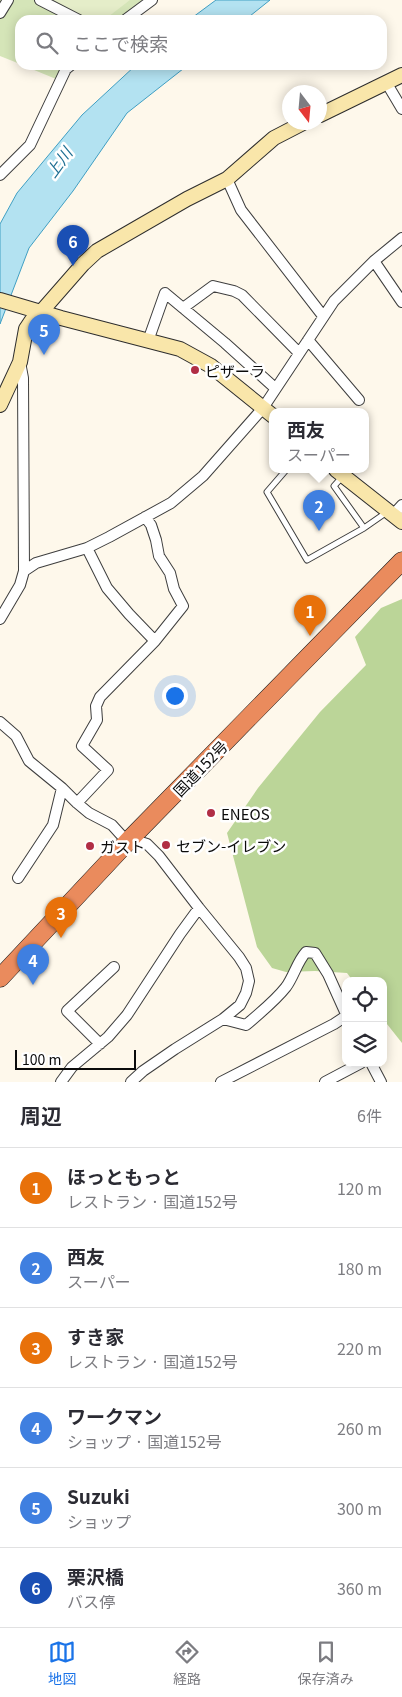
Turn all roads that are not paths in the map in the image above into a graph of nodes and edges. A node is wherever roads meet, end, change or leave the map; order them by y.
1 (8, 0) edge
2 (40, 0) edge
3 (152, 0) edge
4 (0, 13) edge
5 (69, 15) edge
6 (132, 15) edge
7 (66, 70) edge
8 (402, 75) edge
9 (386, 82) junction
10 (402, 109) edge
11 (327, 112) edge
12 (290, 130) edge
13 (0, 174) edge
14 (227, 179) junction
15 (402, 238) edge
16 (374, 261) junction
17 (0, 300) edge
18 (402, 302) edge
19 (183, 308) junction
20 (41, 312) junction
21 (323, 316) junction
22 (308, 340) junction
23 (148, 341) junction
24 (299, 353) junction
25 (20, 362) junction
26 (275, 388) junction
27 (359, 400) dead end
28 (0, 405) edge
29 (269, 408) edge
30 (268, 412) edge
31 (283, 473) edge
32 (340, 473) edge
33 (396, 514) edge
34 (145, 517) junction
35 (364, 528) junction
36 (87, 548) junction
37 (402, 561) edge
38 (24, 572) junction
39 (0, 619) edge
40 (156, 641) junction
41 (0, 722) edge
42 (62, 788) junction
43 (77, 803) junction
44 (131, 838) junction
45 (18, 878) dead end
46 (199, 908) junction
47 (114, 968) dead end
48 (0, 978) edge
49 (342, 1006) edge
50 (342, 1018) edge
51 (223, 1019) junction
52 (100, 1044) junction
53 (354, 1067) edge
54 (373, 1067) edge
55 (61, 1082) edge
56 (131, 1082) edge
57 (221, 1082) edge
58 (325, 1082) edge
59 (381, 1082) edge

1 - 4 street
2 - 5 street
3 - 6 street
7 - 13 street
8 - 9 main road
9 - 10 street
9 - 11 main road
12 - 14 main road
14 - 20 main road
14 - 21 street
15 - 16 street
16 - 18 street
16 - 21 street
17 - 20 main road
19 - 23 street
19 - 24 street
19 - 26 street
20 - 23 main road
20 - 25 main road
21 - 22 street
22 - 24 street
22 - 27 street
23 - 30 main road
24 - 26 street
25 - 28 main road
25 - 38 street
26 - 29 street
30 - 34 street
31 - 35 lane
32 - 33 main road
32 - 35 lane
33 - 35 lane
34 - 36 street
34 - 40 street
36 - 38 street
36 - 40 street
37 - 44 highway, 国道152号
38 - 39 street
40 - 43 street
41 - 42 street
42 - 43 street
42 - 45 street
43 - 44 street
44 - 46 street
44 - 48 highway, 国道152号
46 - 51 street
46 - 52 street
47 - 52 street
49 - 51 street
50 - 57 street
51 - 56 street
52 - 55 street
53 - 58 street
54 - 59 street

